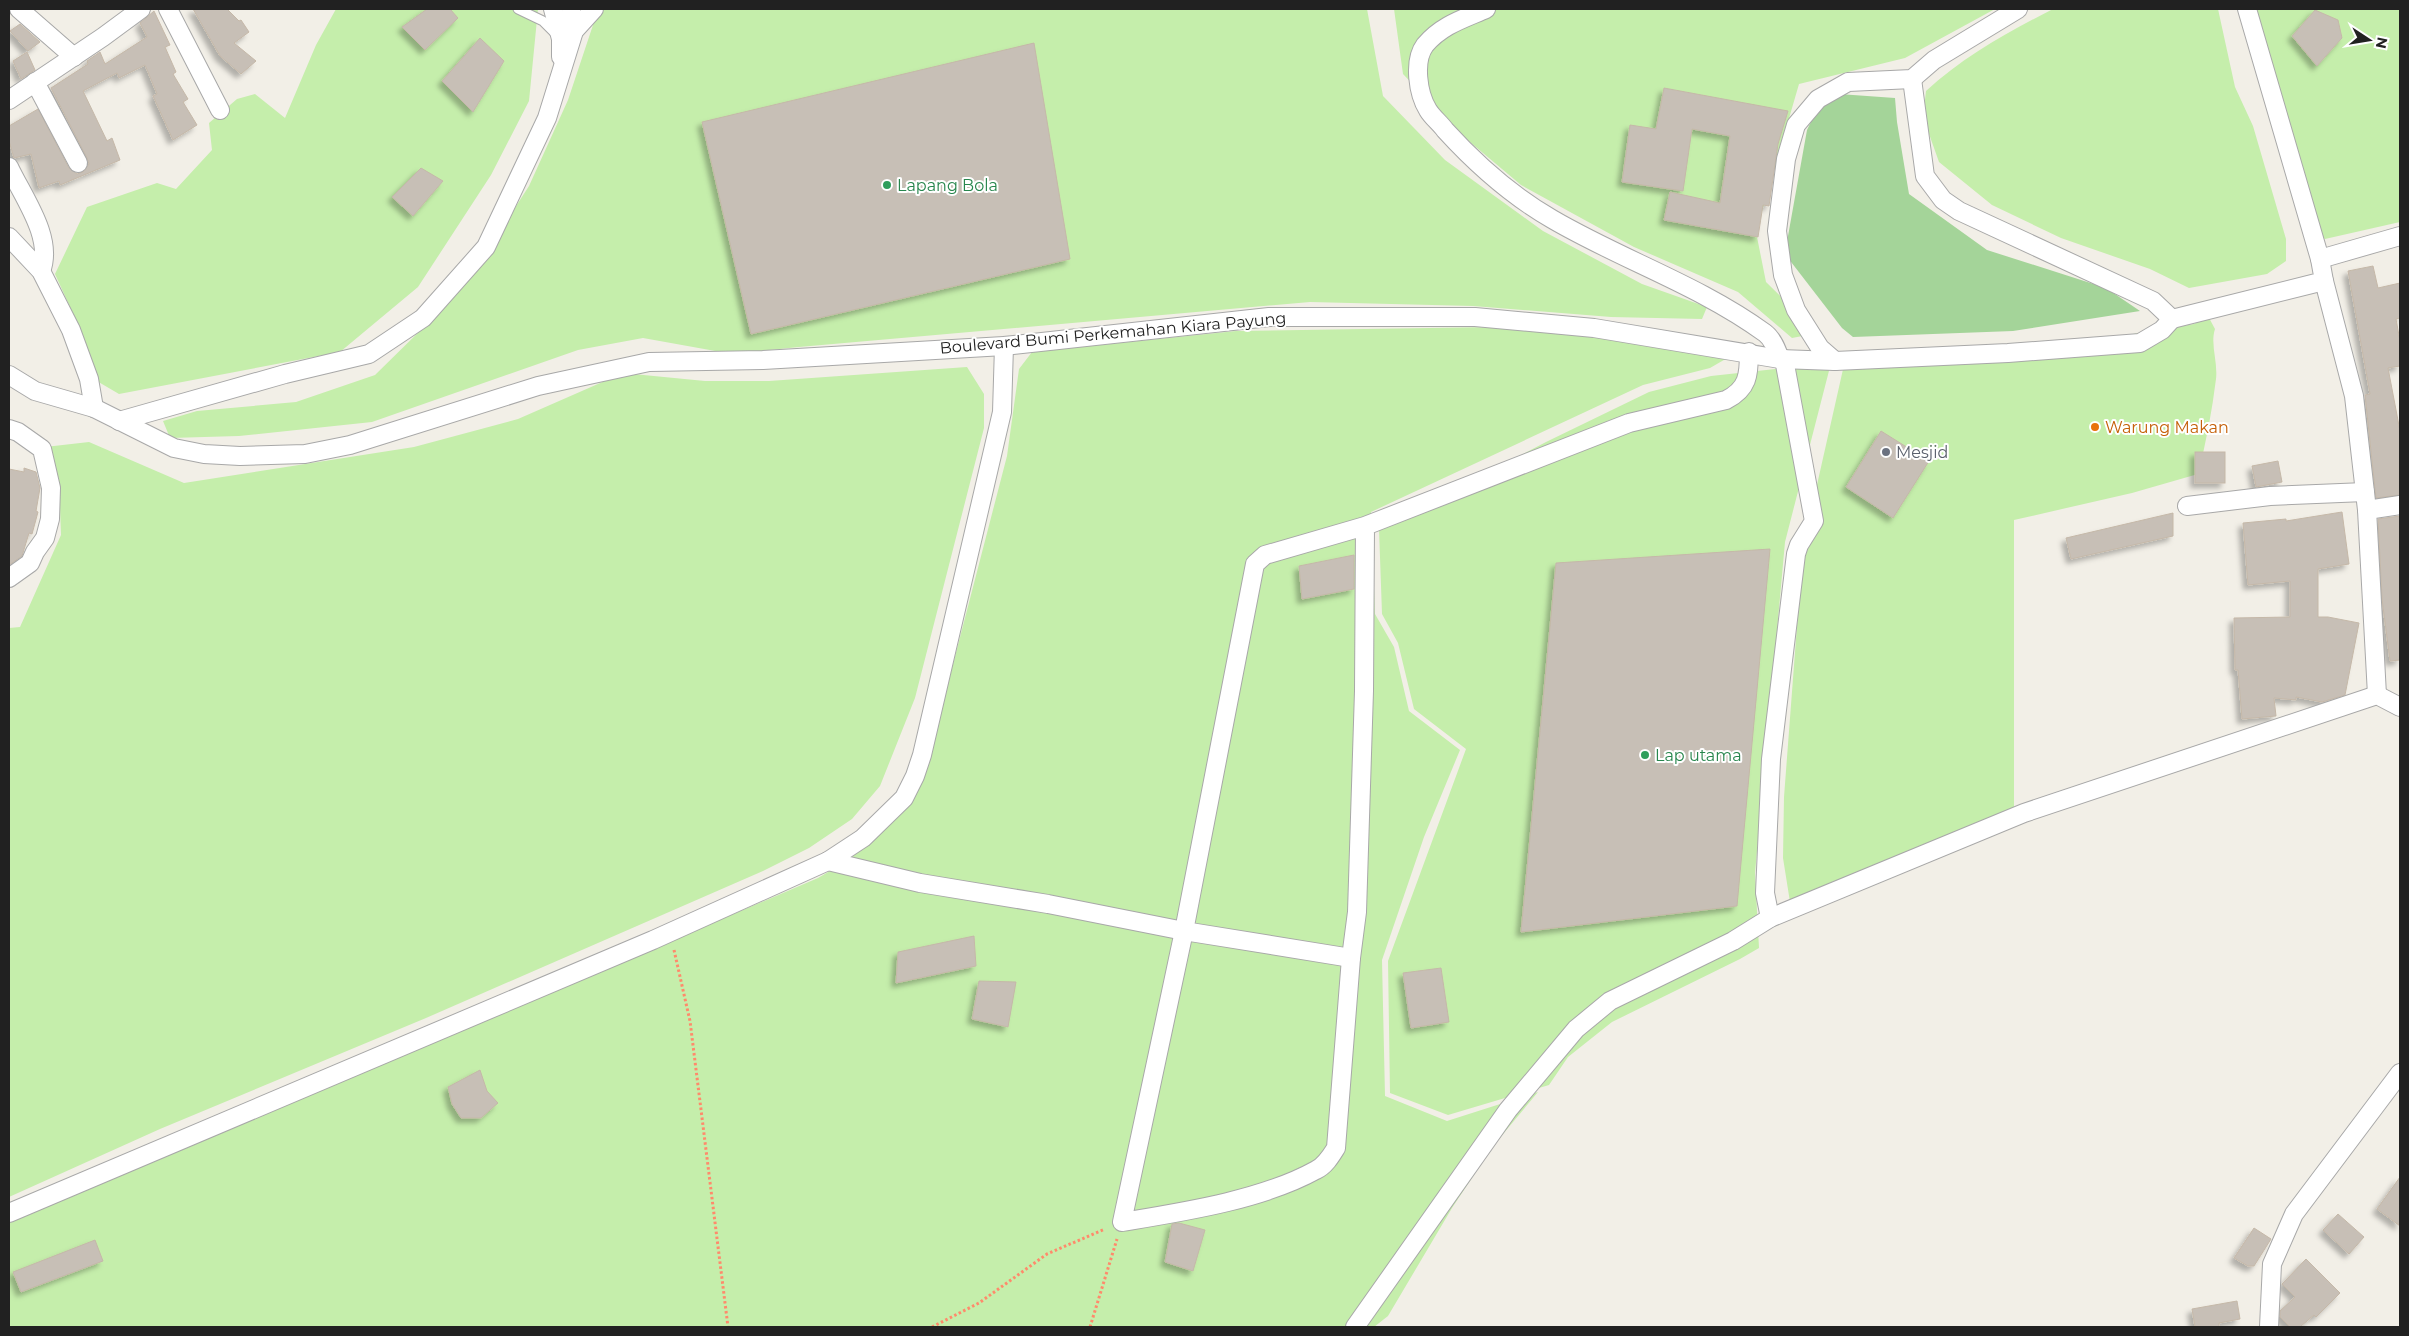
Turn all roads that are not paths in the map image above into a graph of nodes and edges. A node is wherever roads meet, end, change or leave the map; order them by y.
1 (19, 9) edge
2 (141, 9) edge
3 (168, 9) edge
4 (518, 9) edge
5 (553, 9) edge
6 (572, 9) edge
7 (594, 9) edge
8 (1486, 9) edge
9 (2018, 9) edge
10 (2247, 9) edge
11 (568, 35) junction
12 (74, 57) junction
13 (1912, 79) junction
14 (34, 82) junction
15 (9, 100) edge
16 (220, 110) dead end
17 (78, 163) dead end
18 (9, 166) edge
19 (2400, 236) edge
20 (9, 237) edge
21 (2320, 258) junction
22 (42, 271) junction
23 (2324, 281) junction
24 (2172, 318) junction
25 (1004, 346) junction
26 (1749, 352) junction
27 (1782, 359) junction
28 (1834, 361) junction
29 (9, 375) edge
30 (94, 408) junction
31 (118, 422) junction
32 (9, 429) edge
33 (2365, 492) junction
34 (2187, 506) dead end
35 (2400, 506) edge
36 (2367, 510) junction
37 (1365, 526) junction
38 (9, 578) edge
39 (2377, 694) junction
40 (2400, 707) edge
41 (828, 861) junction
42 (1770, 918) junction
43 (1184, 931) junction
44 (1351, 958) junction
45 (2400, 1073) edge
46 (9, 1213) edge
47 (1355, 1327) edge
48 (2270, 1327) edge

1 - 12 street
2 - 12 street
3 - 16 street
4 - 11 lane
5 - 11 street
6 - 11 street
7 - 11 street
8 - 27 street
9 - 13 street
10 - 21 street
11 - 31 street
12 - 14 street
13 - 24 street
13 - 28 street
14 - 15 street
14 - 17 street
18 - 22 street
19 - 21 street
20 - 22 street
21 - 23 street
22 - 30 street
23 - 24 street
23 - 33 street
24 - 28 street, Boulevard Bumi Perkemahan Kiara Payung
25 - 26 street, Boulevard Bumi Perkemahan Kiara Payung
25 - 31 street, Boulevard Bumi Perkemahan Kiara Payung
25 - 41 street
26 - 27 street, Boulevard Bumi Perkemahan Kiara Payung
26 - 37 street
27 - 28 street, Boulevard Bumi Perkemahan Kiara Payung
27 - 42 street
29 - 30 street, Boulevard Bumi Perkemahan Kiara Payung
30 - 31 street, Boulevard Bumi Perkemahan Kiara Payung
32 - 38 street
33 - 34 street
33 - 36 street
35 - 36 street
36 - 39 street
37 - 43 street
37 - 44 street
39 - 40 street
39 - 42 street
41 - 43 street
41 - 46 street
42 - 47 street
43 - 44 street
43 - 44 street
45 - 48 street

